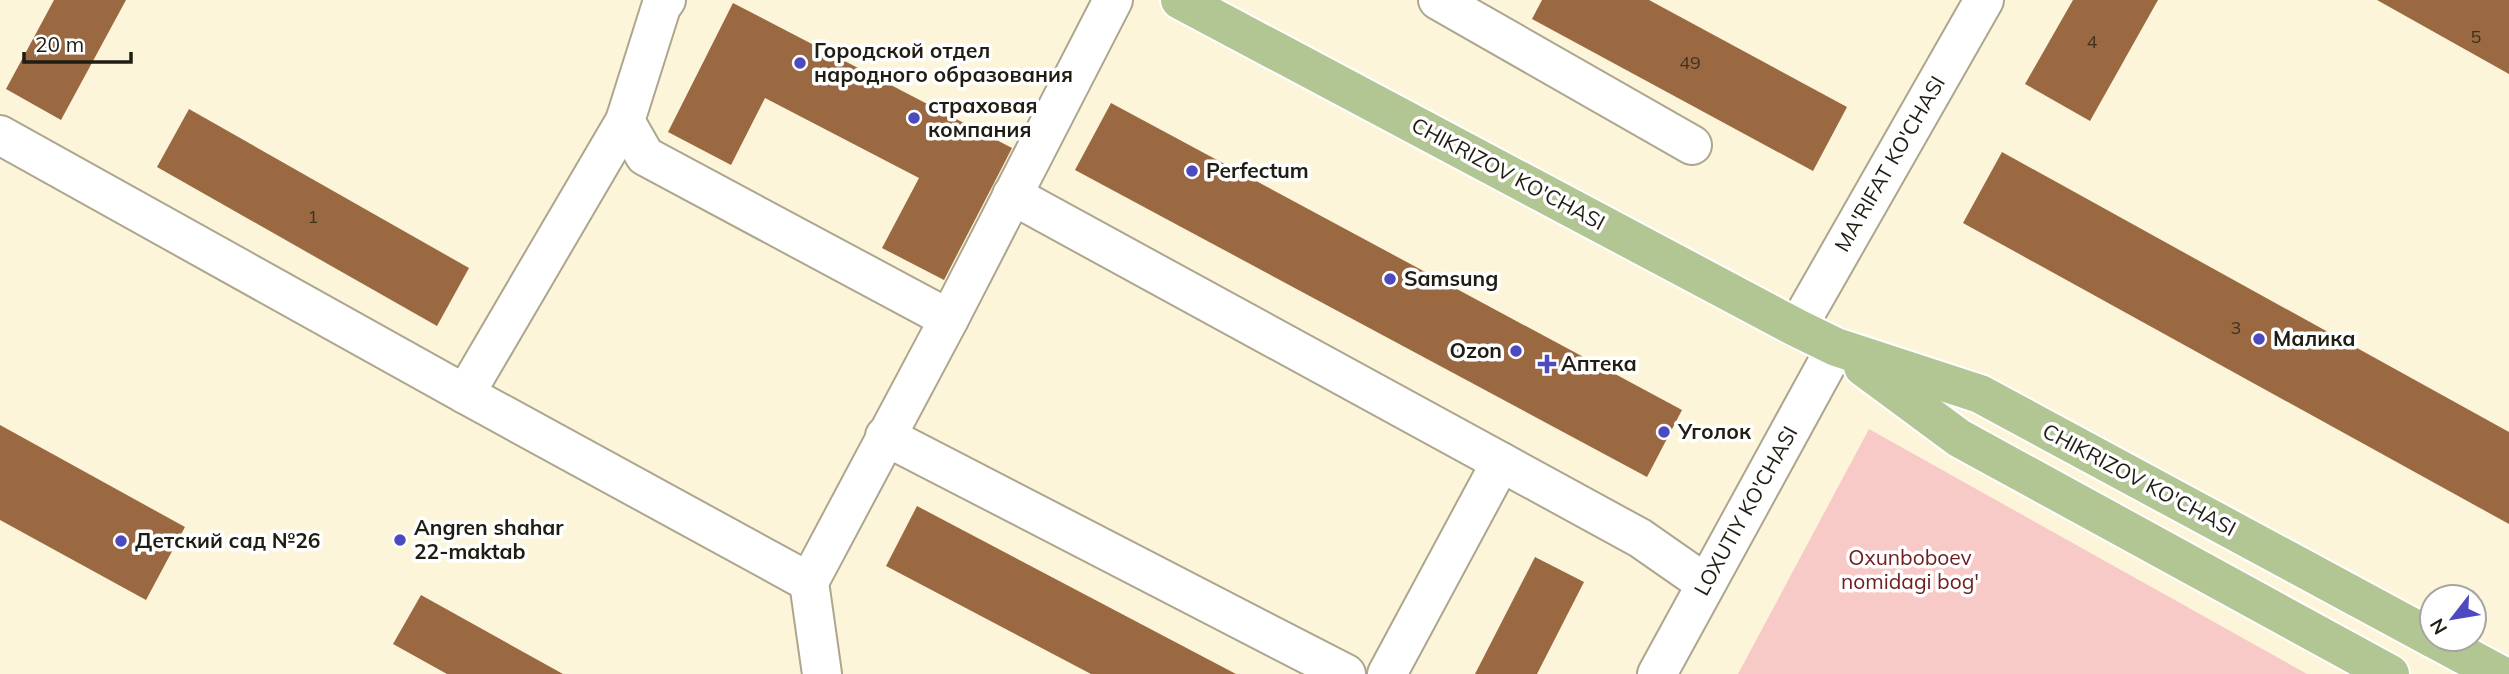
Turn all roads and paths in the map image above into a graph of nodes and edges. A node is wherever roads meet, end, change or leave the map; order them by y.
1 (1113, 0) edge
2 (1180, 0) edge
3 (1438, 0) edge
4 (1983, 0) edge
5 (658, 2) edge
6 (625, 121) junction
7 (0, 135) edge
8 (1692, 145) dead end
9 (1012, 195) junction
10 (949, 319) junction
11 (1797, 328) junction
12 (1836, 347) junction
13 (465, 394) junction
14 (885, 436) junction
15 (1501, 462) junction
16 (808, 582) junction
17 (1706, 584) junction
18 (2418, 630) edge
19 (2460, 653) edge
20 (822, 674) edge
21 (1346, 674) edge
22 (1387, 674) edge
23 (1657, 674) edge
24 (2390, 674) edge
25 (2499, 674) edge

1 - 9 street
2 - 11 main road, CHIKRIZOV KO'CHASI
3 - 8 street
4 - 11 street, MA'RIFAT KO'CHASI
5 - 6 street
6 - 10 street
6 - 13 street
7 - 13 street
9 - 10 street
9 - 15 street
10 - 14 street
11 - 12 main road, CHIKRIZOV KO'CHASI
12 - 17 street, LOXUTIY KO'CHASI
12 - 18 main road, CHIKRIZOV KO'CHASI
12 - 24 main road, CHIKRIZOV KO'CHASI
13 - 16 street
14 - 16 street
14 - 21 street
15 - 17 street
15 - 22 street
16 - 20 street
17 - 23 street, LOXUTIY KO'CHASI
19 - 25 main road, CHIKRIZOV KO'CHASI

